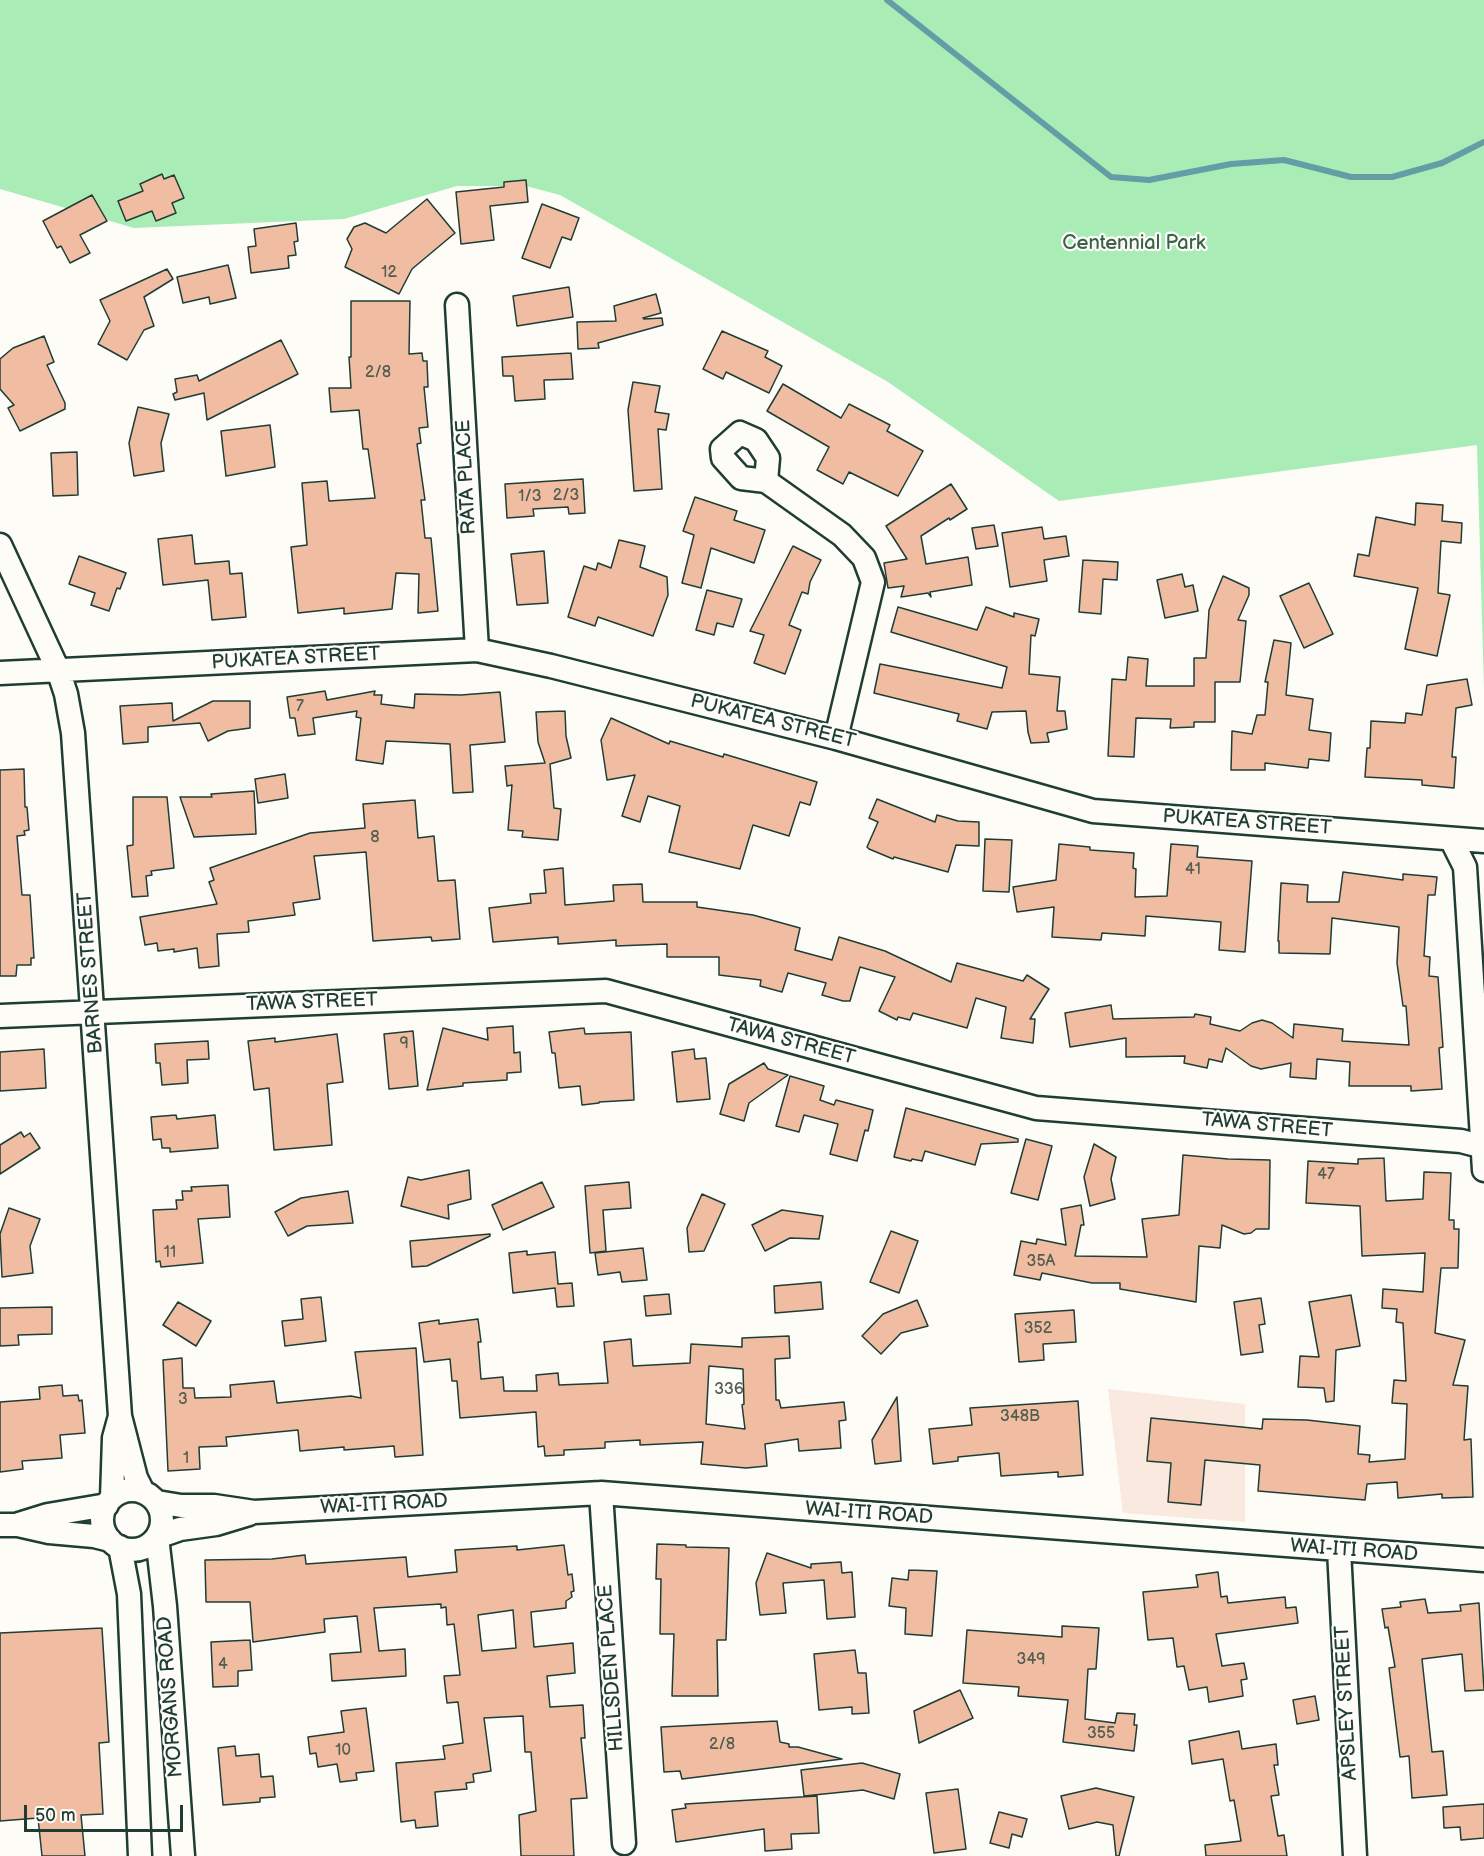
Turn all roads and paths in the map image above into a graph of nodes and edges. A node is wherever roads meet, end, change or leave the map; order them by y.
1 (457, 305) dead end
2 (766, 481) dead end
3 (0, 545) edge
4 (477, 650) junction
5 (58, 670) junction
6 (0, 673) edge
7 (836, 738) junction
8 (1451, 838) junction
9 (1484, 841) edge
10 (94, 1012) junction
11 (0, 1016) edge
12 (1484, 1147) edge
13 (1484, 1170) edge
14 (120, 1416) junction
15 (601, 1493) junction
16 (150, 1497) junction
17 (109, 1501) junction
18 (254, 1512) junction
19 (9, 1525) edge
20 (157, 1537) junction
21 (115, 1544) junction
22 (1339, 1550) junction
23 (1484, 1560) edge
24 (624, 1843) dead end
25 (140, 1856) edge
26 (183, 1856) edge
27 (1355, 1856) edge

1 - 4 street, RATA PLACE
2 - 7 street
3 - 5 street, BARNES STREET
4 - 5 street, PUKATEA STREET
4 - 7 street, PUKATEA STREET
5 - 6 street, PUKATEA STREET
5 - 10 street, BARNES STREET
7 - 8 street, PUKATEA STREET
8 - 9 street, PUKATEA STREET
8 - 12 street
10 - 11 street, TAWA STREET
10 - 12 street, TAWA STREET
10 - 14 street, BARNES STREET
12 - 13 street
14 - 16 street, BARNES STREET
14 - 17 street, BARNES STREET
15 - 18 street, WAI-ITI ROAD
15 - 22 street, WAI-ITI ROAD
15 - 24 street, HILLSDEN PLACE
16 - 17 street
16 - 18 street, WAI-ITI ROAD
16 - 20 street
17 - 19 street
17 - 21 street
18 - 20 street, WAI-ITI ROAD
19 - 21 street
20 - 21 street
20 - 26 street, MORGANS ROAD
21 - 25 street, MORGANS ROAD
22 - 23 street, WAI-ITI ROAD
22 - 27 street, APSLEY STREET

